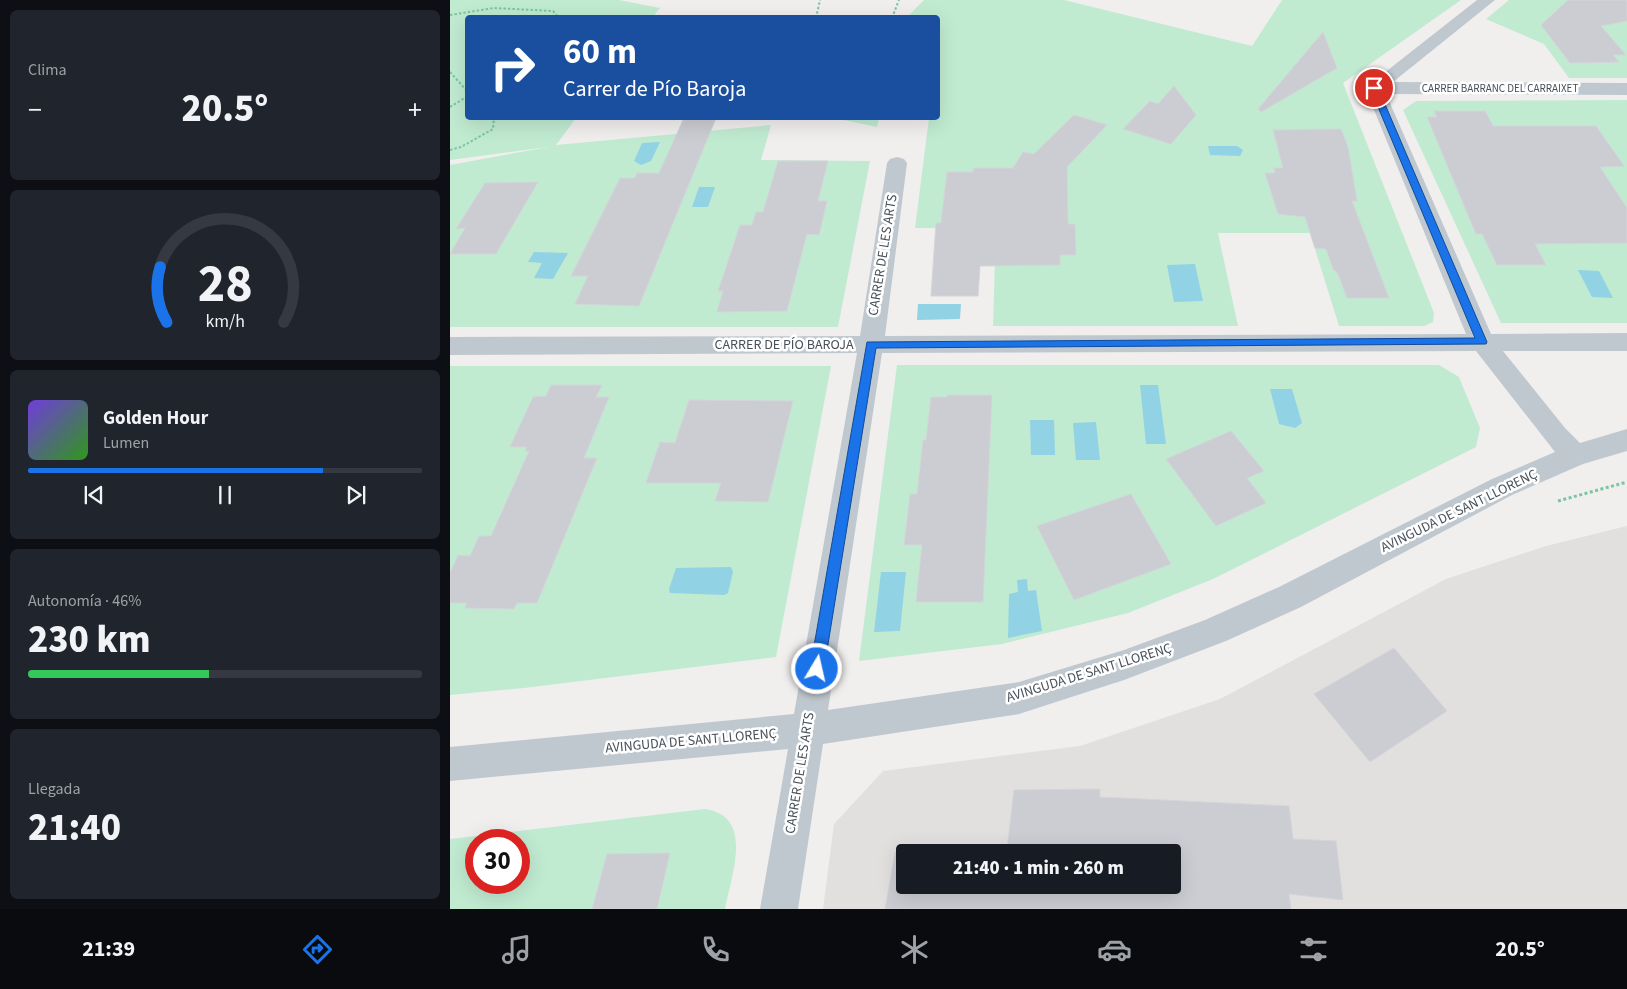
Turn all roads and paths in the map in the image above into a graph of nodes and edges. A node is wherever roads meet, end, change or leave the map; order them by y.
1 (820, 0) edge
2 (899, 0) edge
3 (1488, 0) edge
4 (450, 15) edge
5 (556, 15) edge
6 (818, 15) edge
7 (893, 15) edge
8 (450, 72) edge
9 (1374, 88) junction
10 (465, 89) edge
11 (1627, 89) edge
12 (465, 98) edge
13 (450, 107) edge
14 (494, 120) edge
15 (450, 150) edge
16 (897, 163) dead end
17 (1482, 342) junction
18 (1627, 342) edge
19 (871, 345) junction
20 (450, 346) edge
21 (1627, 440) edge
22 (1575, 455) junction
23 (807, 730) junction
24 (450, 764) edge
25 (779, 909) edge

1 - 6 path
2 - 7 path
3 - 9 street
4 - 5 path
8 - 10 path
9 - 11 street, CARRER BARRANC DEL CARRAIXET
9 - 17 street
12 - 13 path
14 - 15 path
16 - 19 street, CARRER DE LES ARTS
17 - 18 street, CARRER DE PÍO BAROJA
17 - 19 street, CARRER DE PÍO BAROJA
17 - 22 street
19 - 20 street, CARRER DE PÍO BAROJA
19 - 23 street, CARRER DE LES ARTS
21 - 22 street, AVINGUDA DE SANT LLORENÇ
22 - 23 street, AVINGUDA DE SANT LLORENÇ
23 - 24 street, AVINGUDA DE SANT LLORENÇ
23 - 25 street, CARRER DE LES ARTS

